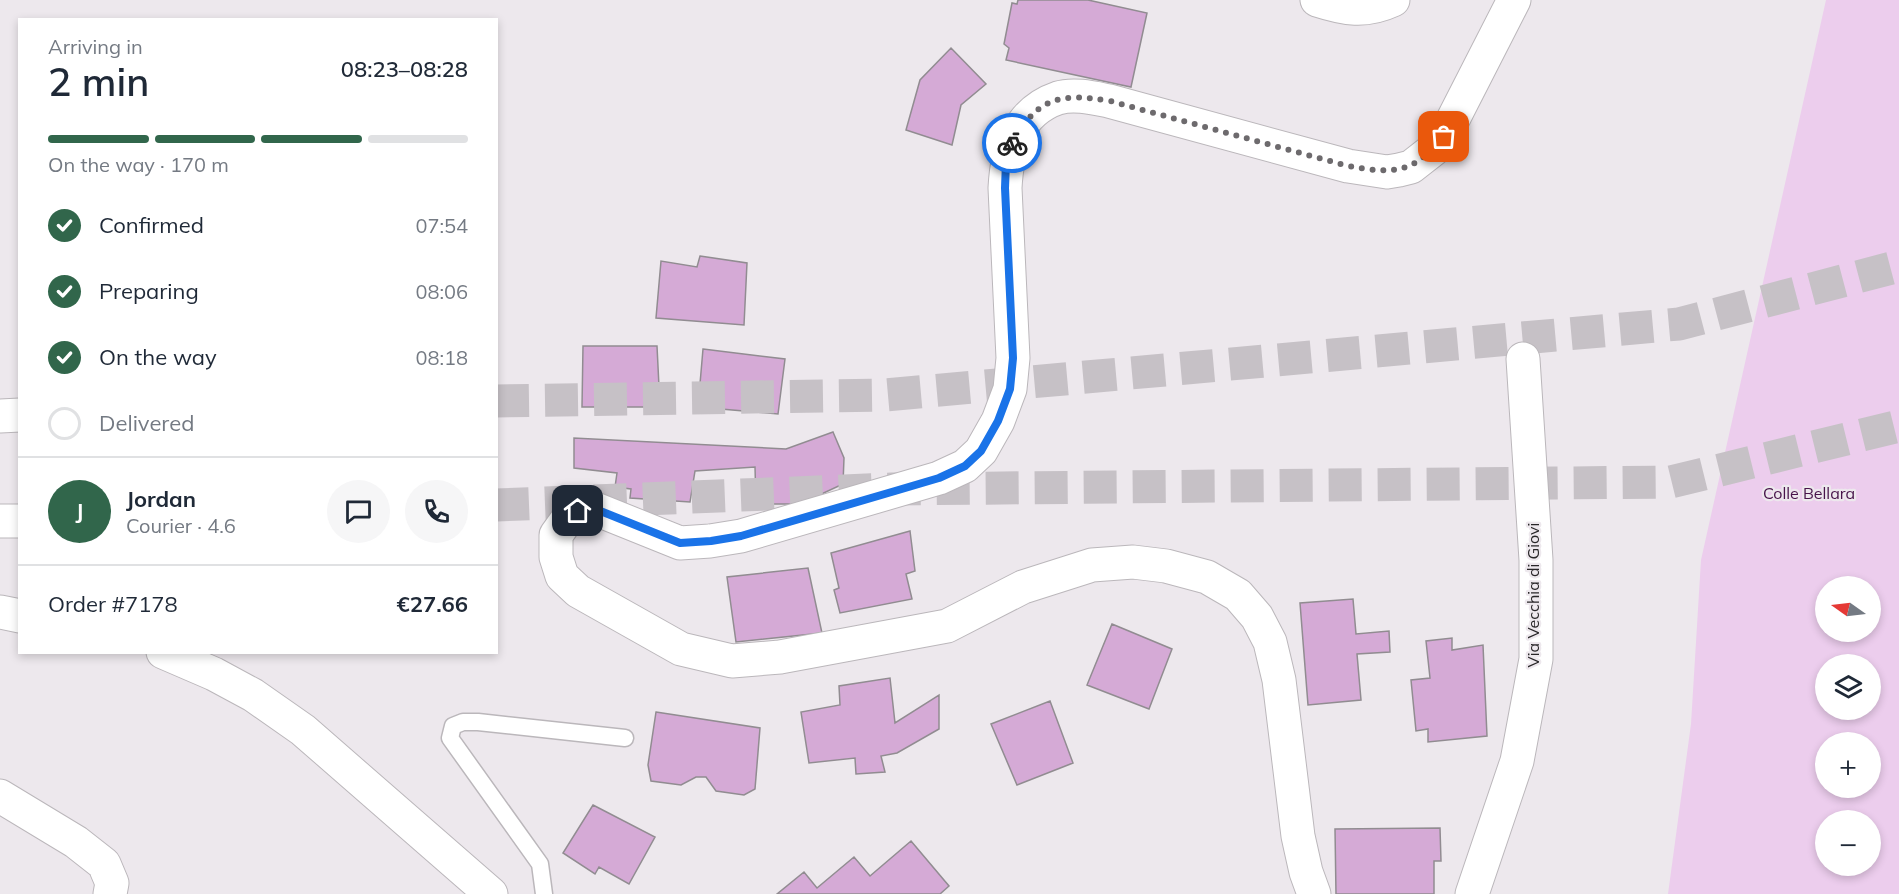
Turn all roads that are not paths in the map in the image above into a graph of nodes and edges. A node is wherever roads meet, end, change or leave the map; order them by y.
1 (1317, 0) edge
2 (1393, 0) edge
3 (1514, 0) edge
4 (1523, 359) dead end
5 (18, 415) edge
6 (0, 416) edge
7 (0, 521) edge
8 (18, 521) edge
9 (0, 612) edge
10 (18, 616) edge
11 (169, 654) edge
12 (625, 738) dead end
13 (0, 796) edge
14 (110, 894) edge
15 (491, 894) edge
16 (544, 894) edge
17 (1314, 894) edge
18 (1472, 894) edge

1 - 2 main road
3 - 17 main road
4 - 18 main road, Via Vecchia di Giovi
5 - 6 main road
7 - 8 main road
9 - 10 main road
11 - 15 main road
12 - 16 lane
13 - 14 main road

